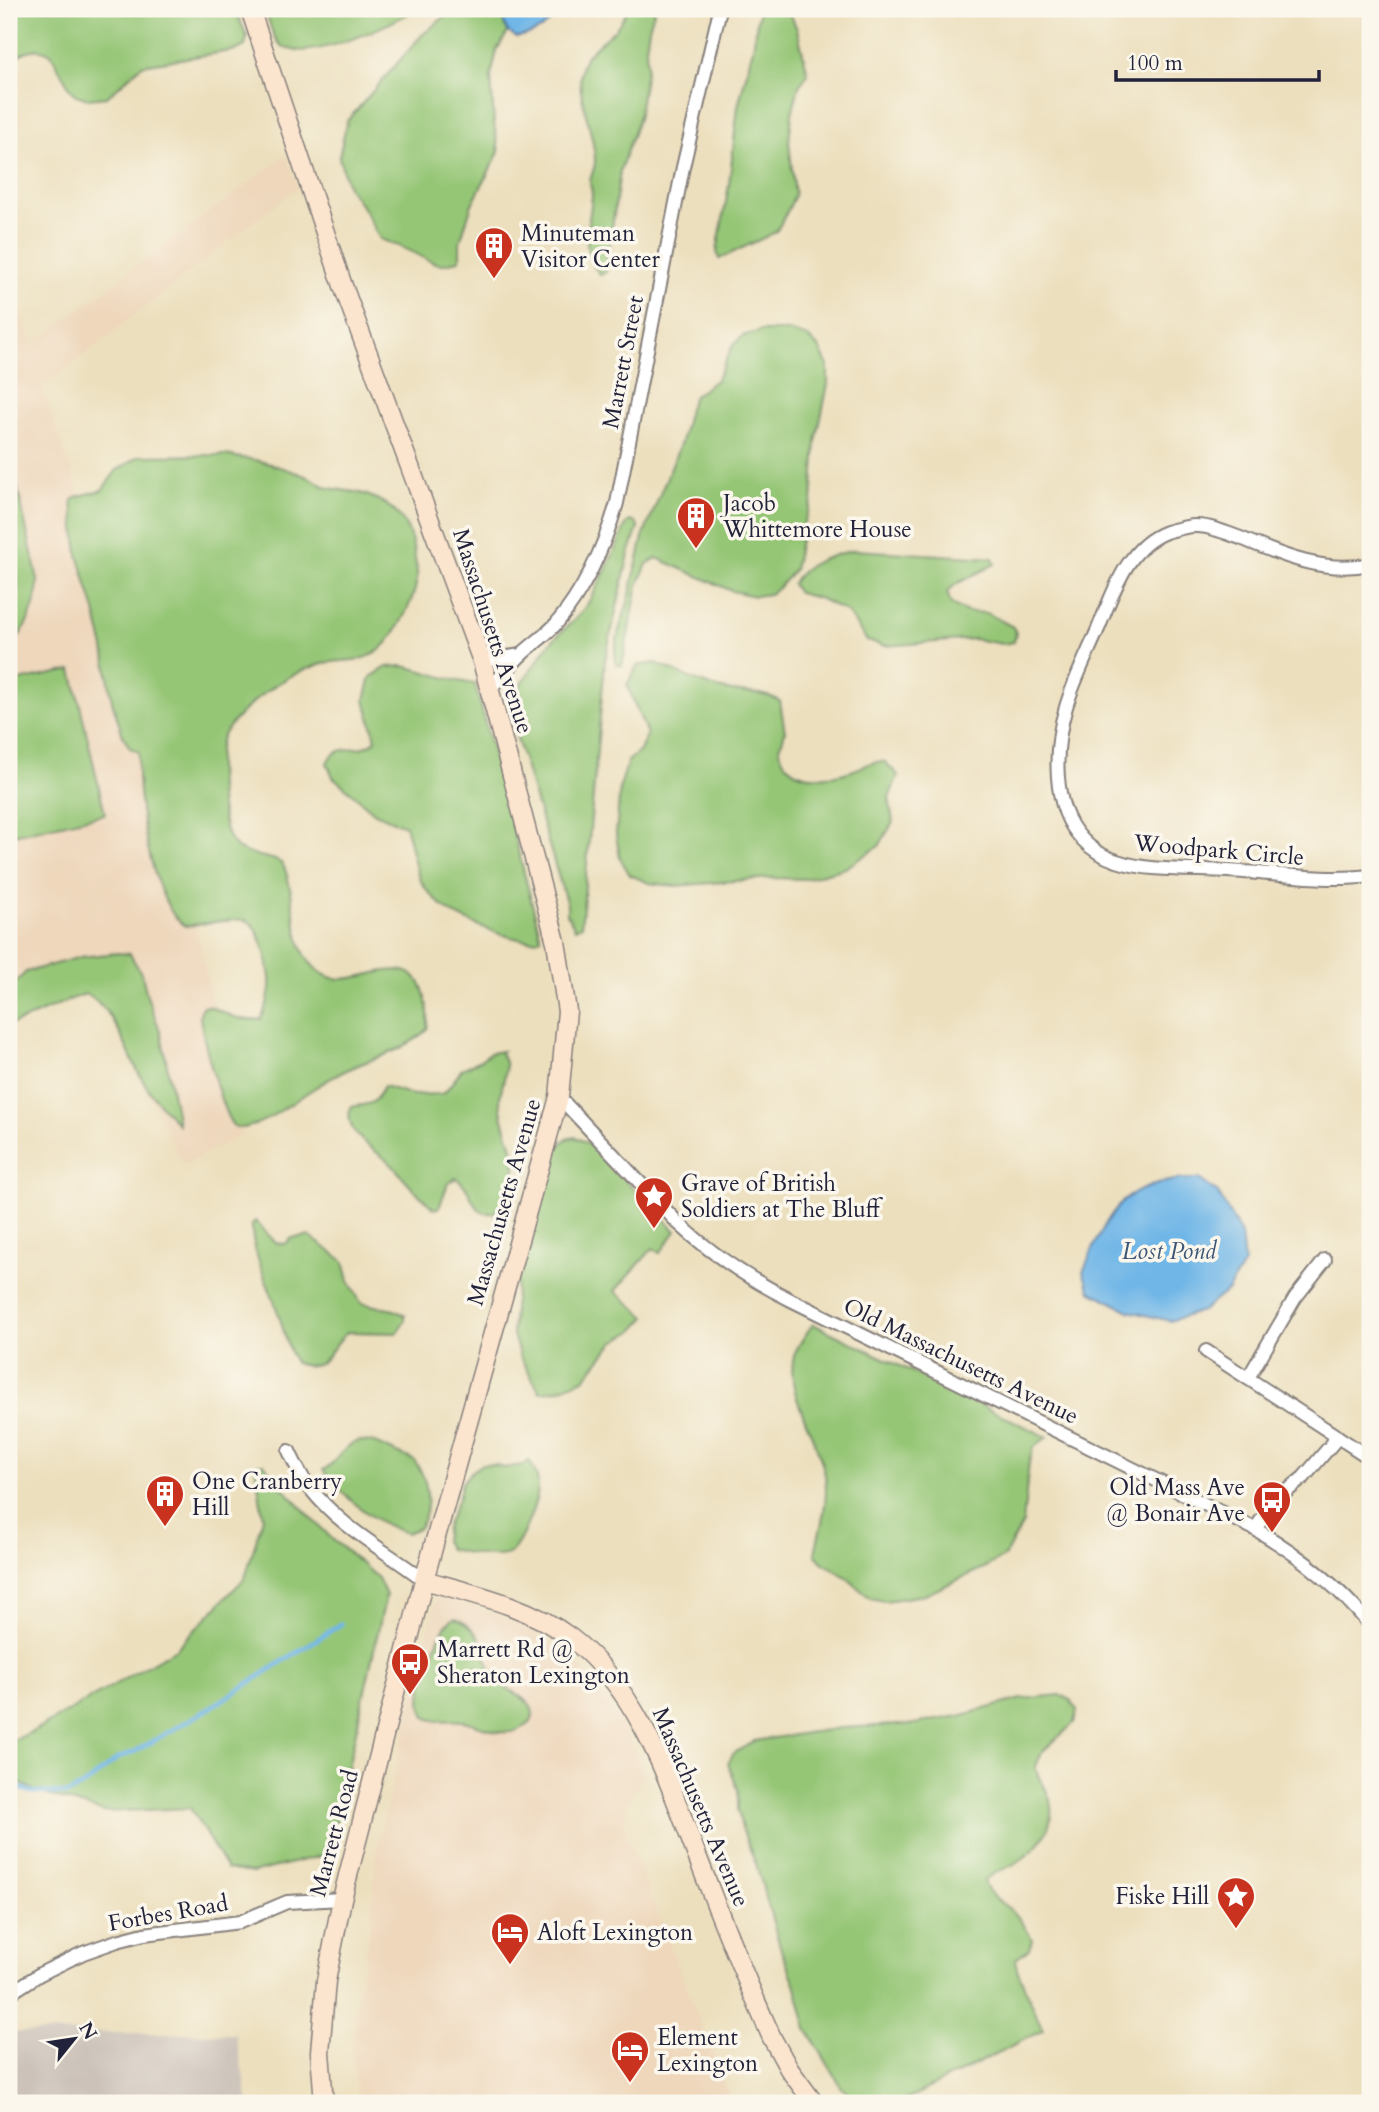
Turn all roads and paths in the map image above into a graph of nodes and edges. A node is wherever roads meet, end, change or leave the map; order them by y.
1 (250, 9) edge
2 (720, 9) edge
3 (1370, 564) edge
4 (521, 655) junction
5 (482, 661) junction
6 (490, 689) junction
7 (1370, 876) edge
8 (559, 1097) junction
9 (1325, 1260) dead end
10 (1206, 1351) dead end
11 (1248, 1378) junction
12 (1338, 1437) junction
13 (289, 1451) dead end
14 (1370, 1458) edge
15 (1255, 1529) junction
16 (424, 1580) junction
17 (1370, 1625) edge
18 (342, 1899) junction
19 (9, 1994) edge
20 (324, 2103) edge
21 (814, 2103) edge

1 - 5 main road, Massachusetts Avenue
2 - 4 street, Marrett Street
3 - 7 street, Woodpark Circle
4 - 5 street
4 - 6 street, Marrett Street
5 - 6 main road, Massachusetts Avenue
6 - 8 main road, Massachusetts Avenue
8 - 15 street, Old Massachusetts Avenue
8 - 16 main road, Massachusetts Avenue
9 - 11 street
10 - 11 street
11 - 12 street
12 - 14 street
12 - 15 street
13 - 16 street
15 - 17 street, Old Massachusetts Avenue
16 - 18 main road, Marrett Road
16 - 21 main road, Massachusetts Avenue
18 - 19 street, Forbes Road
18 - 20 main road, Marrett Road

